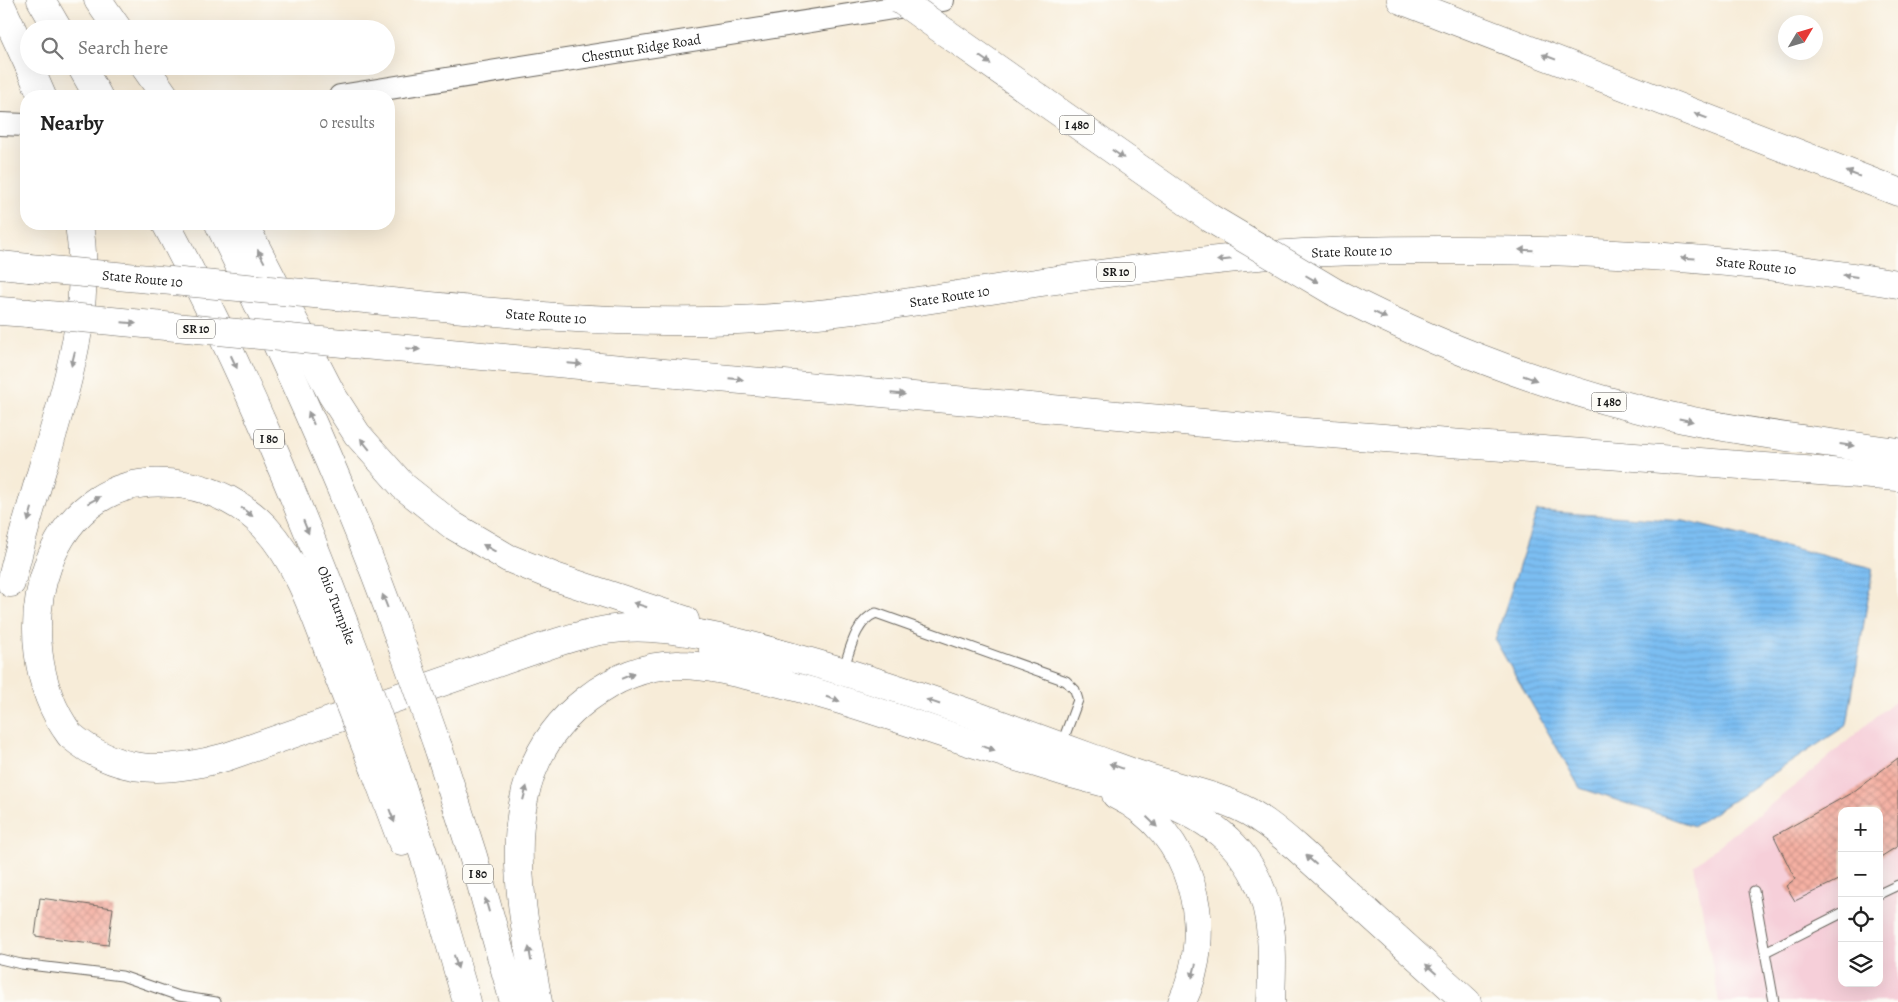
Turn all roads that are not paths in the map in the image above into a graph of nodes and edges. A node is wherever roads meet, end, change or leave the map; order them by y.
1 (41, 0) edge
2 (97, 0) edge
3 (900, 0) edge
4 (943, 0) edge
5 (1401, 0) edge
6 (0, 3) edge
7 (53, 20) edge
8 (108, 20) edge
9 (111, 20) edge
10 (20, 47) edge
11 (143, 75) edge
12 (159, 90) edge
13 (378, 90) edge
14 (0, 124) edge
15 (20, 125) edge
16 (1898, 192) edge
17 (79, 230) edge
18 (169, 230) edge
19 (222, 230) edge
20 (247, 230) edge
21 (0, 265) edge
22 (1898, 284) edge
23 (0, 311) edge
24 (1898, 452) edge
25 (1898, 477) edge
26 (7, 605) dead end
27 (769, 651) junction
28 (347, 664) junction
29 (843, 672) junction
30 (787, 684) junction
31 (23, 695) dead end
32 (1063, 759) junction
33 (1154, 780) junction
34 (1898, 885) edge
35 (1754, 891) dead end
36 (1883, 892) edge
37 (1838, 915) edge
38 (1765, 952) junction
39 (0, 959) edge
40 (216, 1002) edge
41 (467, 1002) edge
42 (514, 1002) edge
43 (538, 1002) edge
44 (1182, 1002) edge
45 (1271, 1002) edge
46 (1283, 1002) edge
47 (1467, 1002) edge
48 (1774, 1002) edge

1 - 7 highway
2 - 8 highway
2 - 9 highway
3 -> 24 highway, I 480, bridge
4 - 13 street, Chestnut Ridge Road
16 -> 5 highway
6 - 10 highway
11 - 12 highway
14 - 15 street
17 -> 26 highway
18 -> 28 highway, Ohio Turnpike / I 80
42 -> 19 highway, I 80, bridge
27 -> 20 highway
22 -> 21 highway, State Route 10 / SR 10, bridge
23 -> 25 highway, SR 10, bridge
27 -> 28 highway
27 - 29 highway
28 -> 41 highway, bridge
32 -> 29 highway
29 - 32 lane
30 - 31 highway
30 -> 32 highway
43 -> 30 highway
33 -> 32 highway
32 -> 44 highway
32 - 45 highway
33 - 46 highway
47 -> 33 highway
34 - 36 lane
35 - 38 lane
37 - 38 lane
38 - 48 lane
39 - 40 lane

